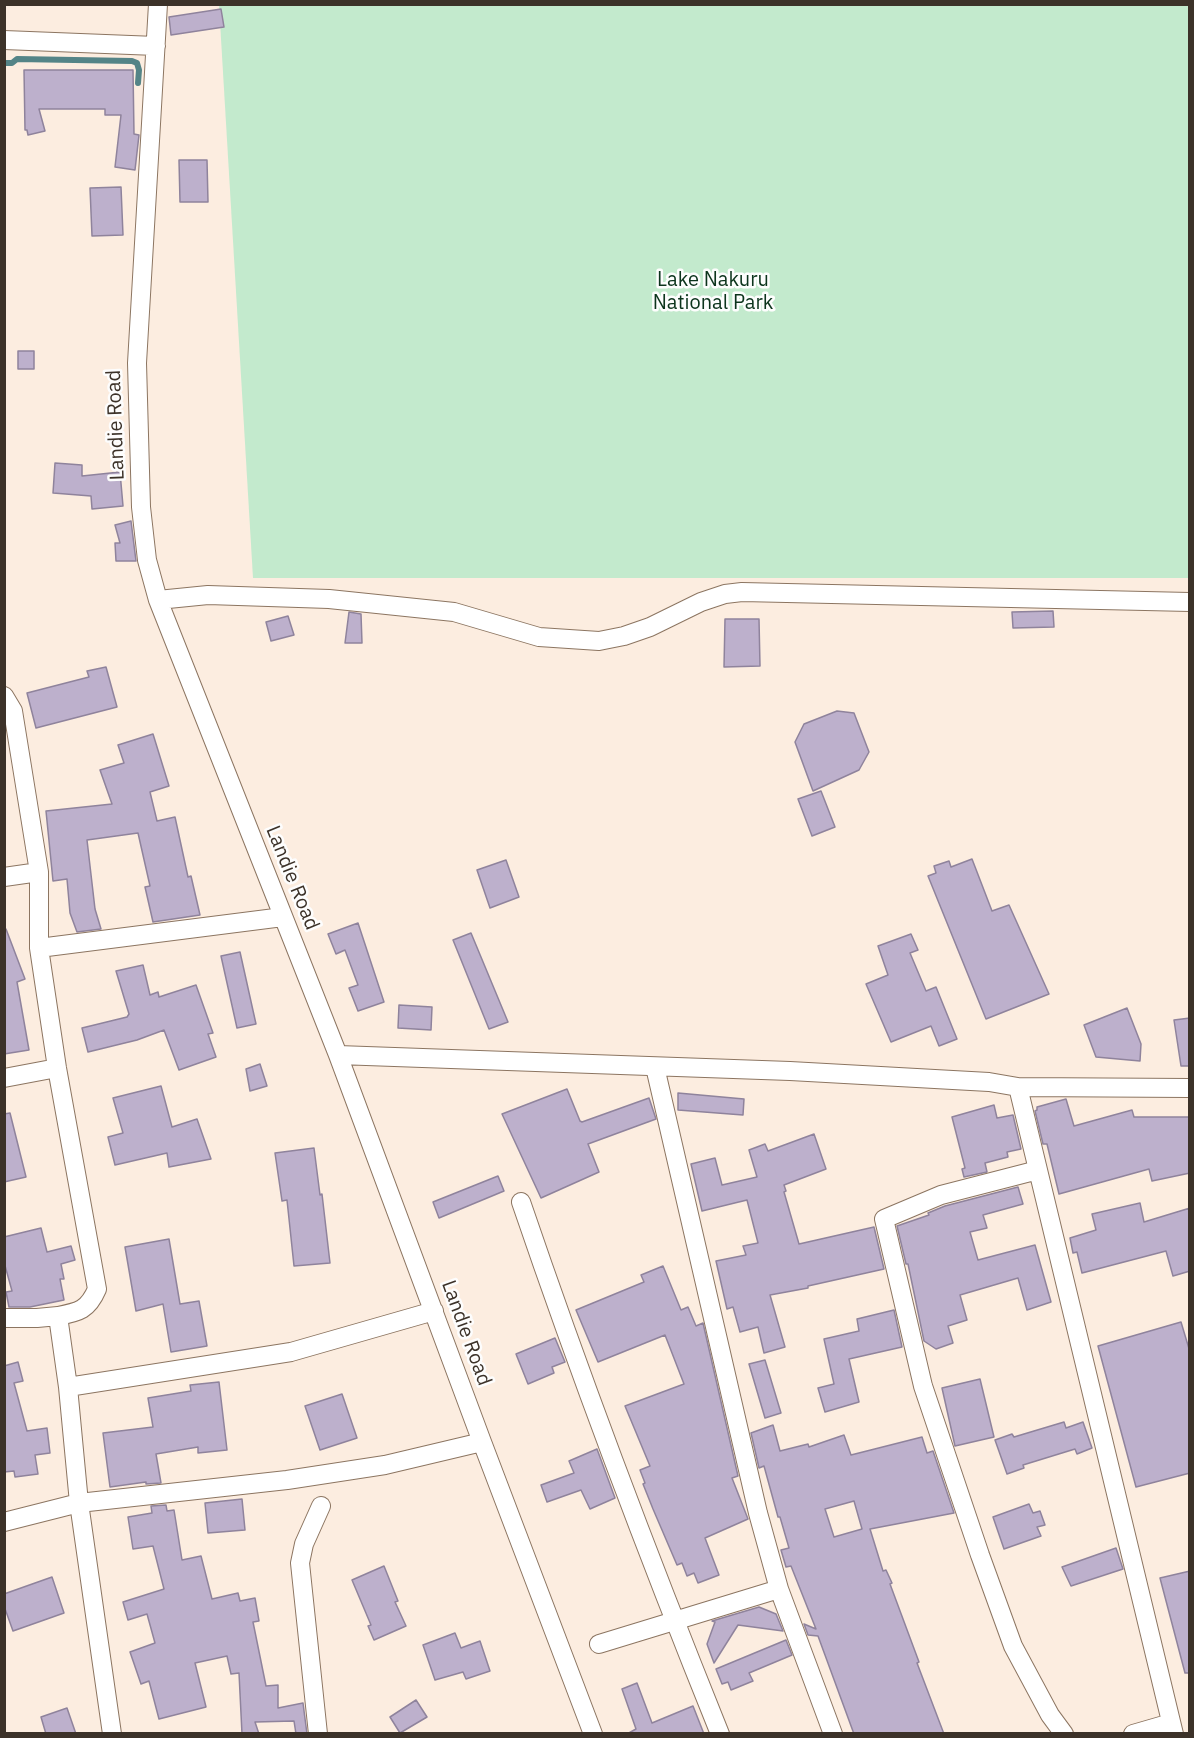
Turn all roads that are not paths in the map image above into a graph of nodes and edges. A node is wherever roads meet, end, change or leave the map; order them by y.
1 (158, 4) edge
2 (4, 40) edge
3 (156, 46) junction
4 (158, 600) junction
5 (1190, 602) edge
6 (4, 696) edge
7 (39, 872) junction
8 (4, 877) edge
9 (283, 917) junction
10 (39, 948) junction
11 (339, 1055) junction
12 (655, 1067) junction
13 (57, 1068) junction
14 (4, 1078) edge
15 (1018, 1087) junction
16 (1190, 1088) edge
17 (1038, 1170) junction
18 (521, 1202) dead end
19 (434, 1311) junction
20 (58, 1316) junction
21 (4, 1318) edge
22 (68, 1387) junction
23 (482, 1442) junction
24 (79, 1503) junction
25 (321, 1506) dead end
26 (4, 1522) edge
27 (779, 1589) junction
28 (675, 1622) junction
29 (598, 1644) dead end
30 (1173, 1728) edge
31 (112, 1734) edge
32 (318, 1734) edge
33 (593, 1734) edge
34 (720, 1734) edge
35 (833, 1734) edge
36 (1064, 1734) edge
37 (1133, 1734) edge

1 - 3 street, Landie Road
2 - 3 street
3 - 4 street, Landie Road
4 - 5 street
4 - 9 street, Landie Road
6 - 7 street
7 - 8 street
7 - 10 street
9 - 10 street
9 - 11 street, Landie Road
10 - 13 street
11 - 12 street
11 - 19 street, Landie Road
12 - 15 street
12 - 27 street
13 - 14 street
13 - 20 street
15 - 16 street
15 - 17 street
17 - 30 street
17 - 36 street
18 - 28 street
19 - 22 street
19 - 23 street, Landie Road
20 - 21 street
20 - 22 street
22 - 24 street
23 - 24 street
23 - 33 street, Landie Road
24 - 26 street
24 - 31 street
25 - 32 street
27 - 28 street
27 - 35 street
28 - 29 street
28 - 34 street
30 - 37 street

